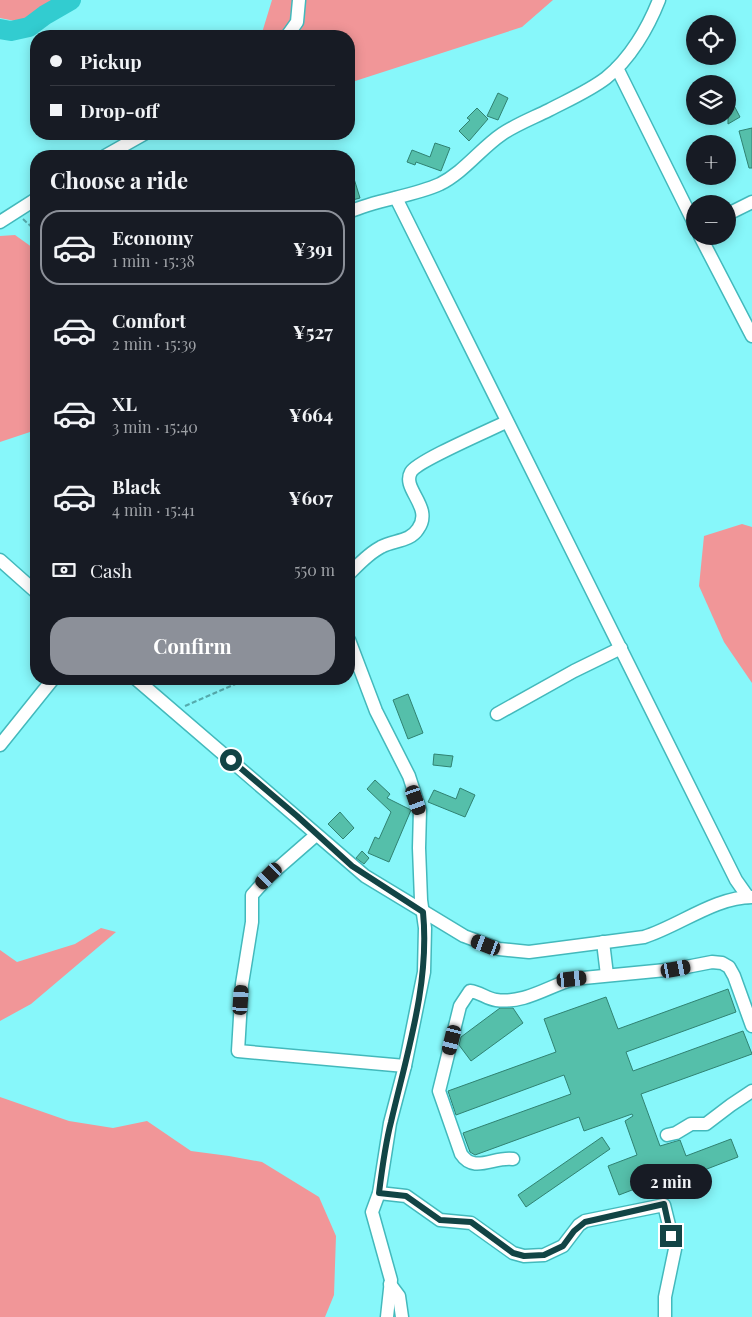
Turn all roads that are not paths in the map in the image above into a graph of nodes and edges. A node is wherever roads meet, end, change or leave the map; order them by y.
1 (299, 0) edge
2 (659, 0) edge
3 (291, 30) edge
4 (617, 68) junction
5 (133, 140) edge
6 (116, 150) edge
7 (396, 198) junction
8 (752, 202) edge
9 (30, 203) edge
10 (686, 207) edge
11 (355, 210) edge
12 (736, 210) edge
13 (0, 222) edge
14 (705, 245) edge
15 (752, 336) edge
16 (506, 422) junction
17 (0, 560) edge
18 (355, 569) edge
19 (30, 587) edge
20 (621, 648) junction
21 (355, 656) edge
22 (48, 685) edge
23 (143, 685) edge
24 (497, 714) dead end
25 (0, 745) edge
26 (316, 834) junction
27 (750, 897) edge
28 (423, 912) junction
29 (603, 942) junction
30 (606, 975) junction
31 (752, 1026) edge
32 (405, 1066) junction
33 (752, 1091) edge
34 (667, 1135) dead end
35 (513, 1159) dead end
36 (379, 1193) junction
37 (390, 1284) junction
38 (387, 1317) edge
39 (402, 1317) edge
40 (665, 1317) edge

1 - 3 street
2 - 4 street
4 - 7 street
4 - 10 street
5 - 6 street
7 - 11 street
7 - 16 street
8 - 12 street
9 - 13 street
14 - 15 street
16 - 18 street
16 - 20 street
17 - 19 street
20 - 24 street
20 - 27 street
21 - 28 street
22 - 25 street
23 - 26 street
26 - 28 street
26 - 32 street
27 - 29 street
28 - 29 street
28 - 32 street
29 - 30 street
30 - 31 street
30 - 35 street
32 - 36 street
33 - 34 street
36 - 37 street
36 - 40 street
37 - 38 street
37 - 39 street

